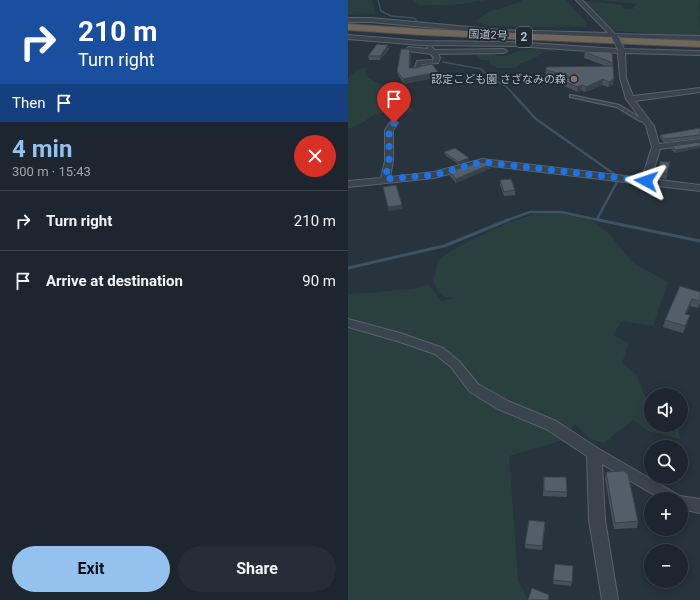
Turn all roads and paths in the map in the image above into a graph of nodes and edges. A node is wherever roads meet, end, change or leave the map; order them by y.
1 (579, 0) edge
2 (348, 20) edge
3 (348, 26) edge
4 (348, 31) edge
5 (423, 32) junction
6 (615, 36) junction
7 (348, 38) edge
8 (700, 38) edge
9 (700, 44) edge
10 (552, 46) junction
11 (431, 50) junction
12 (621, 50) junction
13 (700, 53) edge
14 (417, 70) edge
15 (700, 90) edge
16 (571, 96) dead end
17 (630, 99) junction
18 (645, 120) junction
19 (394, 123) dead end
20 (700, 141) edge
21 (656, 148) junction
22 (385, 179) junction
23 (646, 181) junction
24 (348, 184) edge
25 (700, 188) edge
26 (348, 323) edge
27 (594, 453) junction
28 (662, 492) edge
29 (688, 503) edge
30 (700, 506) edge
31 (610, 600) edge

1 - 6 street
2 - 6 street
3 - 5 highway, 国道2号 / 2
4 - 5 highway
5 - 9 highway, 国道2号 / 2
6 - 8 street
6 - 12 street, bridge
7 - 10 street
7 - 11 street
10 - 11 street
10 - 12 street
11 - 14 street
12 - 13 street
12 - 17 street
15 - 17 street
16 - 18 lane
17 - 18 street
18 - 21 street
19 - 22 street
20 - 21 street
21 - 23 street
22 - 23 street
22 - 24 street
23 - 25 street
26 - 27 street
27 - 28 street
27 - 31 street
29 - 30 street

